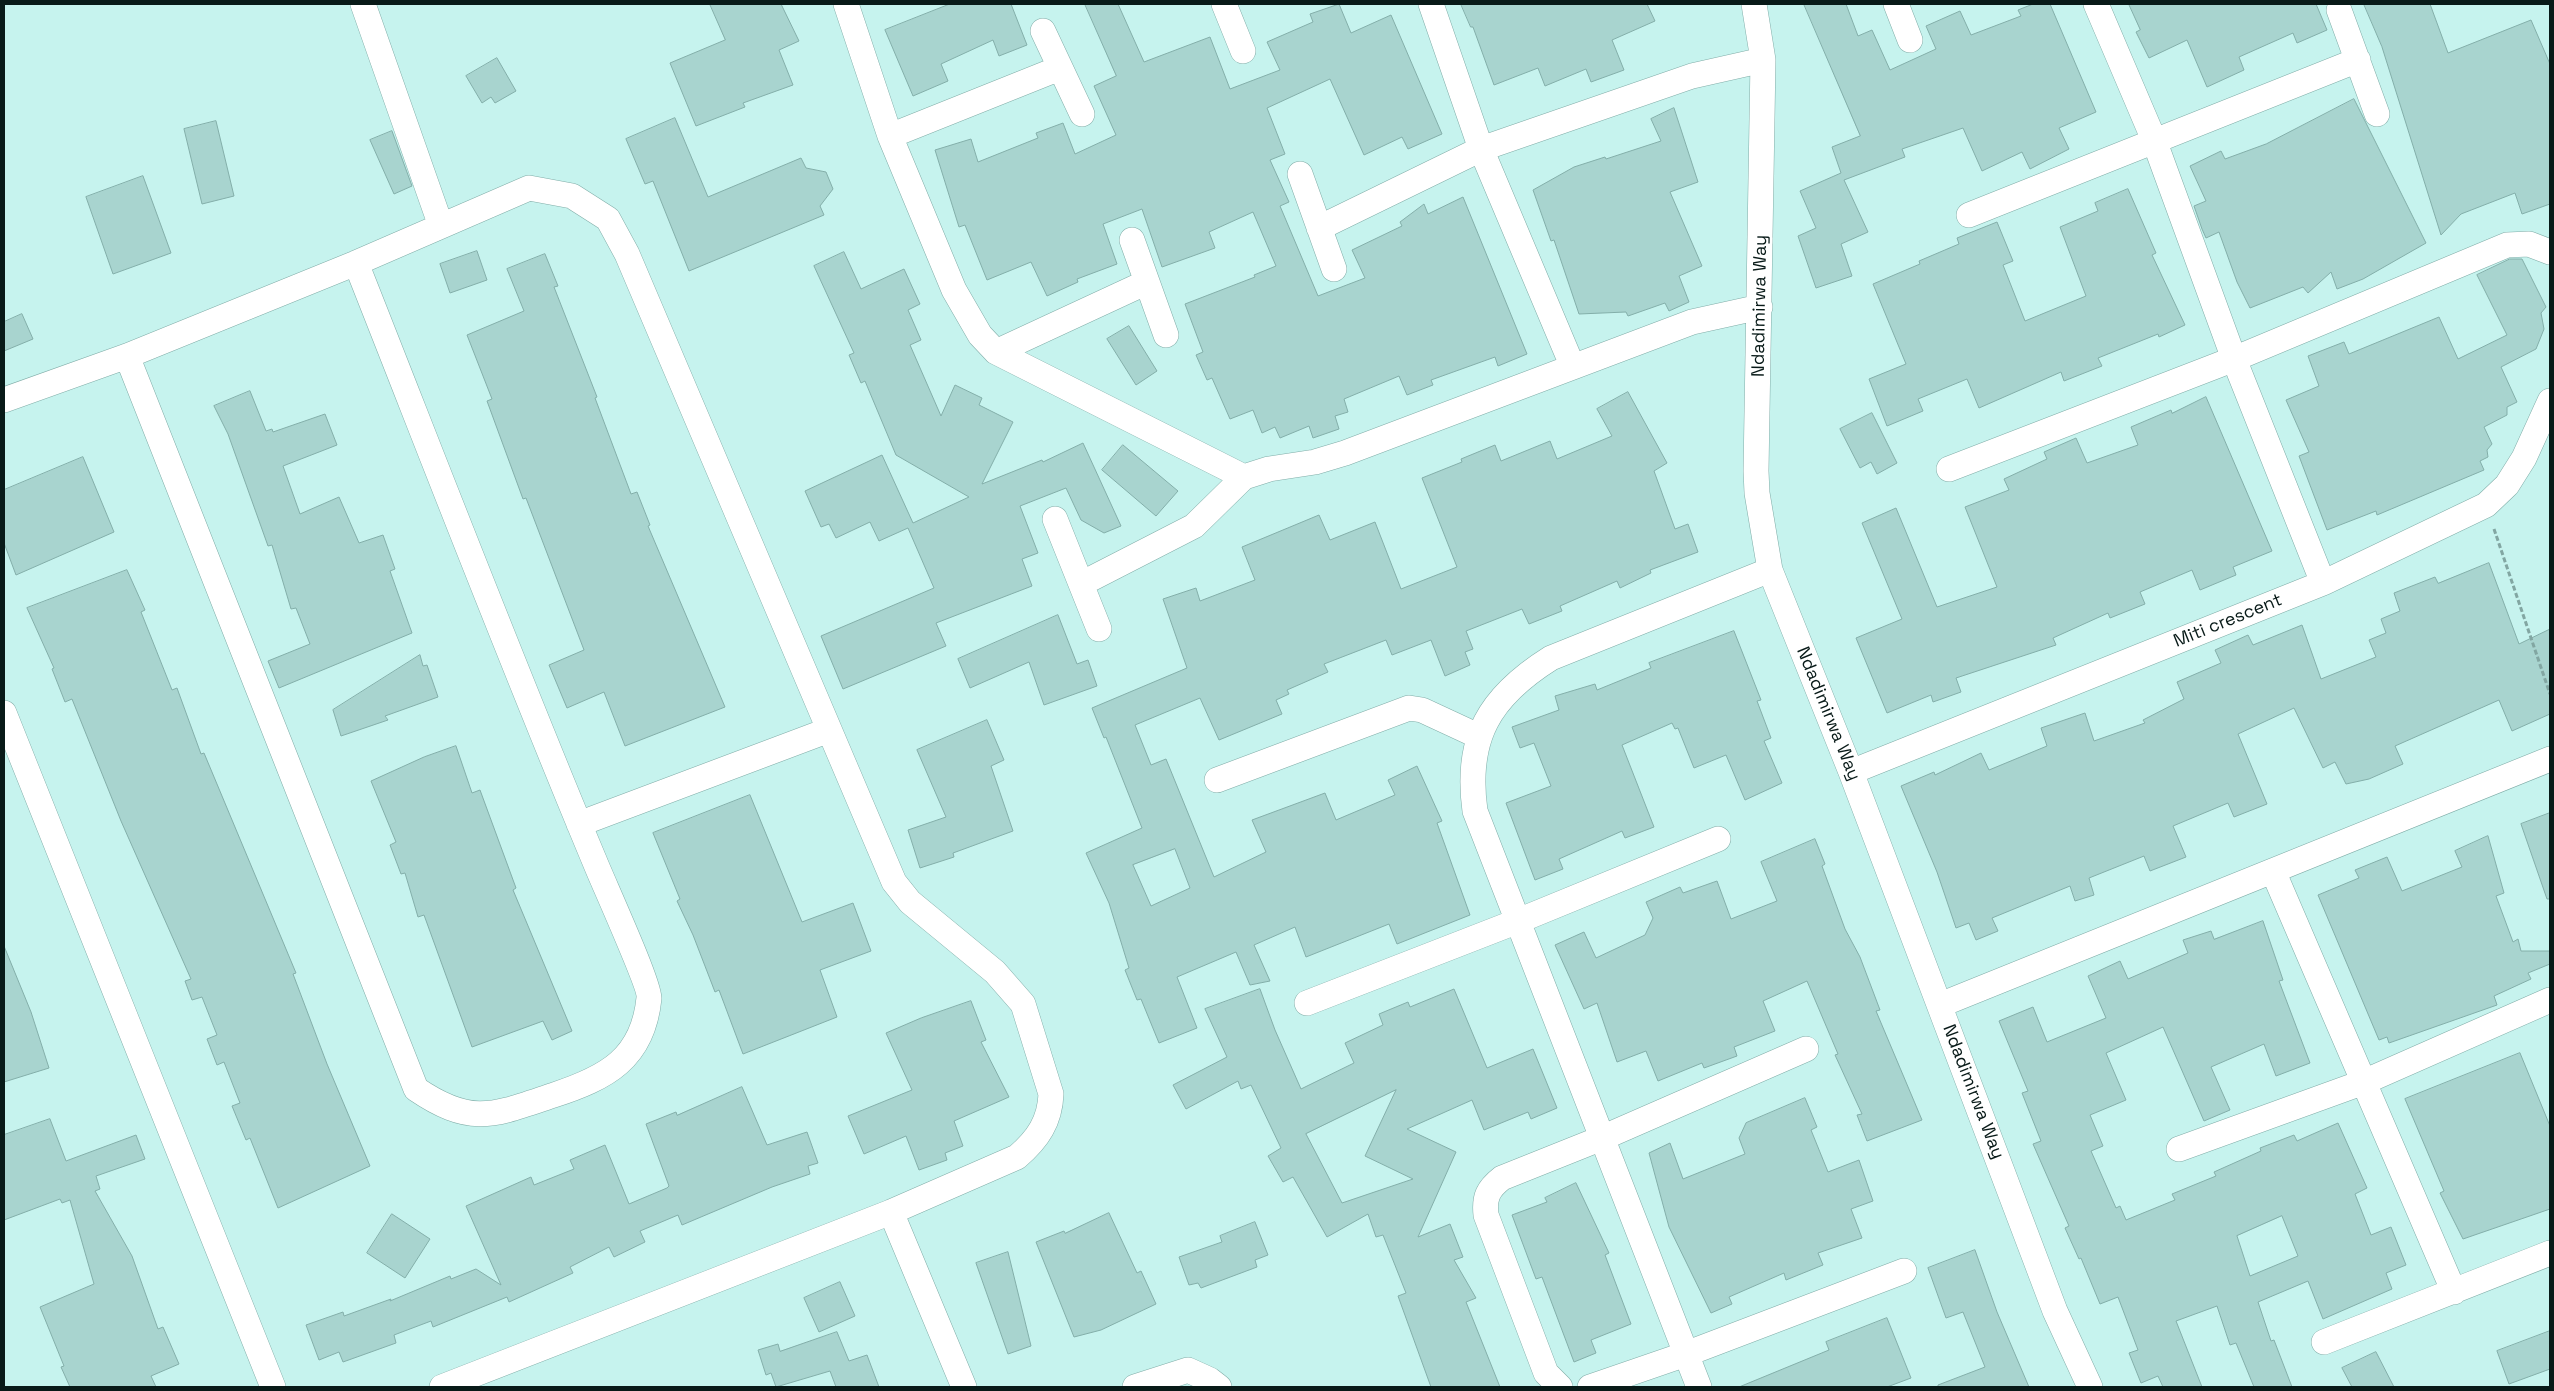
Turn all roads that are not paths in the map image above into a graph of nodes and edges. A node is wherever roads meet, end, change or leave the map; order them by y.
1 (363, 4) edge
2 (846, 4) edge
3 (1431, 4) edge
4 (1754, 4) edge
5 (1896, 4) edge
6 (2096, 4) edge
7 (1232, 6) edge
8 (2339, 10) dead end
9 (1043, 31) dead end
10 (1910, 40) dead end
11 (1242, 51) dead end
12 (1763, 60) junction
13 (2358, 60) junction
14 (1060, 68) junction
15 (1082, 114) dead end
16 (2377, 114) dead end
17 (890, 136) junction
18 (2154, 140) junction
19 (1481, 149) junction
20 (1300, 174) dead end
21 (1969, 215) dead end
22 (441, 226) junction
23 (1320, 228) junction
24 (1132, 240) dead end
25 (2550, 252) edge
26 (356, 263) junction
27 (1334, 269) dead end
28 (1147, 282) junction
29 (1760, 308) junction
30 (1166, 334) dead end
31 (996, 352) junction
32 (127, 356) junction
33 (2234, 359) junction
34 (1572, 365) junction
35 (4, 400) edge
36 (2550, 401) edge
37 (1949, 470) dead end
38 (1244, 477) junction
39 (1055, 519) dead end
40 (1770, 570) junction
41 (2323, 583) junction
42 (1081, 584) junction
43 (1099, 629) dead end
44 (4, 713) edge
45 (829, 730) junction
46 (1478, 736) junction
47 (2550, 759) edge
48 (1851, 772) junction
49 (1217, 780) dead end
50 (578, 824) junction
51 (1718, 840) dead end
52 (2273, 871) junction
53 (1518, 921) junction
54 (2550, 1000) edge
55 (1307, 1003) dead end
56 (1940, 1005) junction
57 (1806, 1049) dead end
58 (2364, 1082) junction
59 (1602, 1138) junction
60 (2179, 1149) dead end
61 (891, 1212) junction
62 (2550, 1253) edge
63 (1904, 1271) dead end
64 (2454, 1292) junction
65 (2324, 1342) dead end
66 (1686, 1354) junction
67 (273, 1387) edge
68 (442, 1387) edge
69 (964, 1387) edge
70 (1135, 1387) edge
71 (1219, 1387) edge
72 (1560, 1387) edge
73 (1590, 1387) edge
74 (1699, 1387) edge
75 (2090, 1387) edge

1 - 22 street
2 - 17 street
3 - 19 street
4 - 12 street, Ndadimirwa Way
5 - 10 street
6 - 18 street
7 - 11 street
8 - 13 street
9 - 14 street
12 - 19 street
12 - 29 street, Ndadimirwa Way
13 - 16 street
13 - 18 street
14 - 15 street
14 - 17 street
17 - 31 street
18 - 21 street
18 - 33 street
19 - 23 street
19 - 34 street
20 - 23 street
22 - 26 street
22 - 45 street
23 - 27 street
24 - 28 street
25 - 33 street
26 - 32 street
26 - 50 street
28 - 30 street
28 - 31 street
29 - 34 street
29 - 40 street, Ndadimirwa Way
31 - 38 street
32 - 35 street
32 - 50 street
33 - 37 street
33 - 41 street
34 - 38 street
36 - 41 street, Miti crescent
38 - 42 street
39 - 42 street
40 - 46 street
40 - 48 street, Ndadimirwa Way
41 - 48 street, Miti crescent
42 - 43 street
44 - 67 street
45 - 50 street
45 - 61 street
46 - 49 street
46 - 53 street
47 - 52 street
48 - 56 street, Ndadimirwa Way
51 - 53 street
52 - 56 street
52 - 58 street
53 - 55 street
53 - 59 street
54 - 58 street
56 - 75 street, Ndadimirwa Way
57 - 59 street
58 - 60 street
58 - 64 street
59 - 66 street
59 - 72 street
61 - 68 street
61 - 69 street
62 - 64 street
63 - 66 street
64 - 65 street
66 - 73 street
66 - 74 street
70 - 71 street

